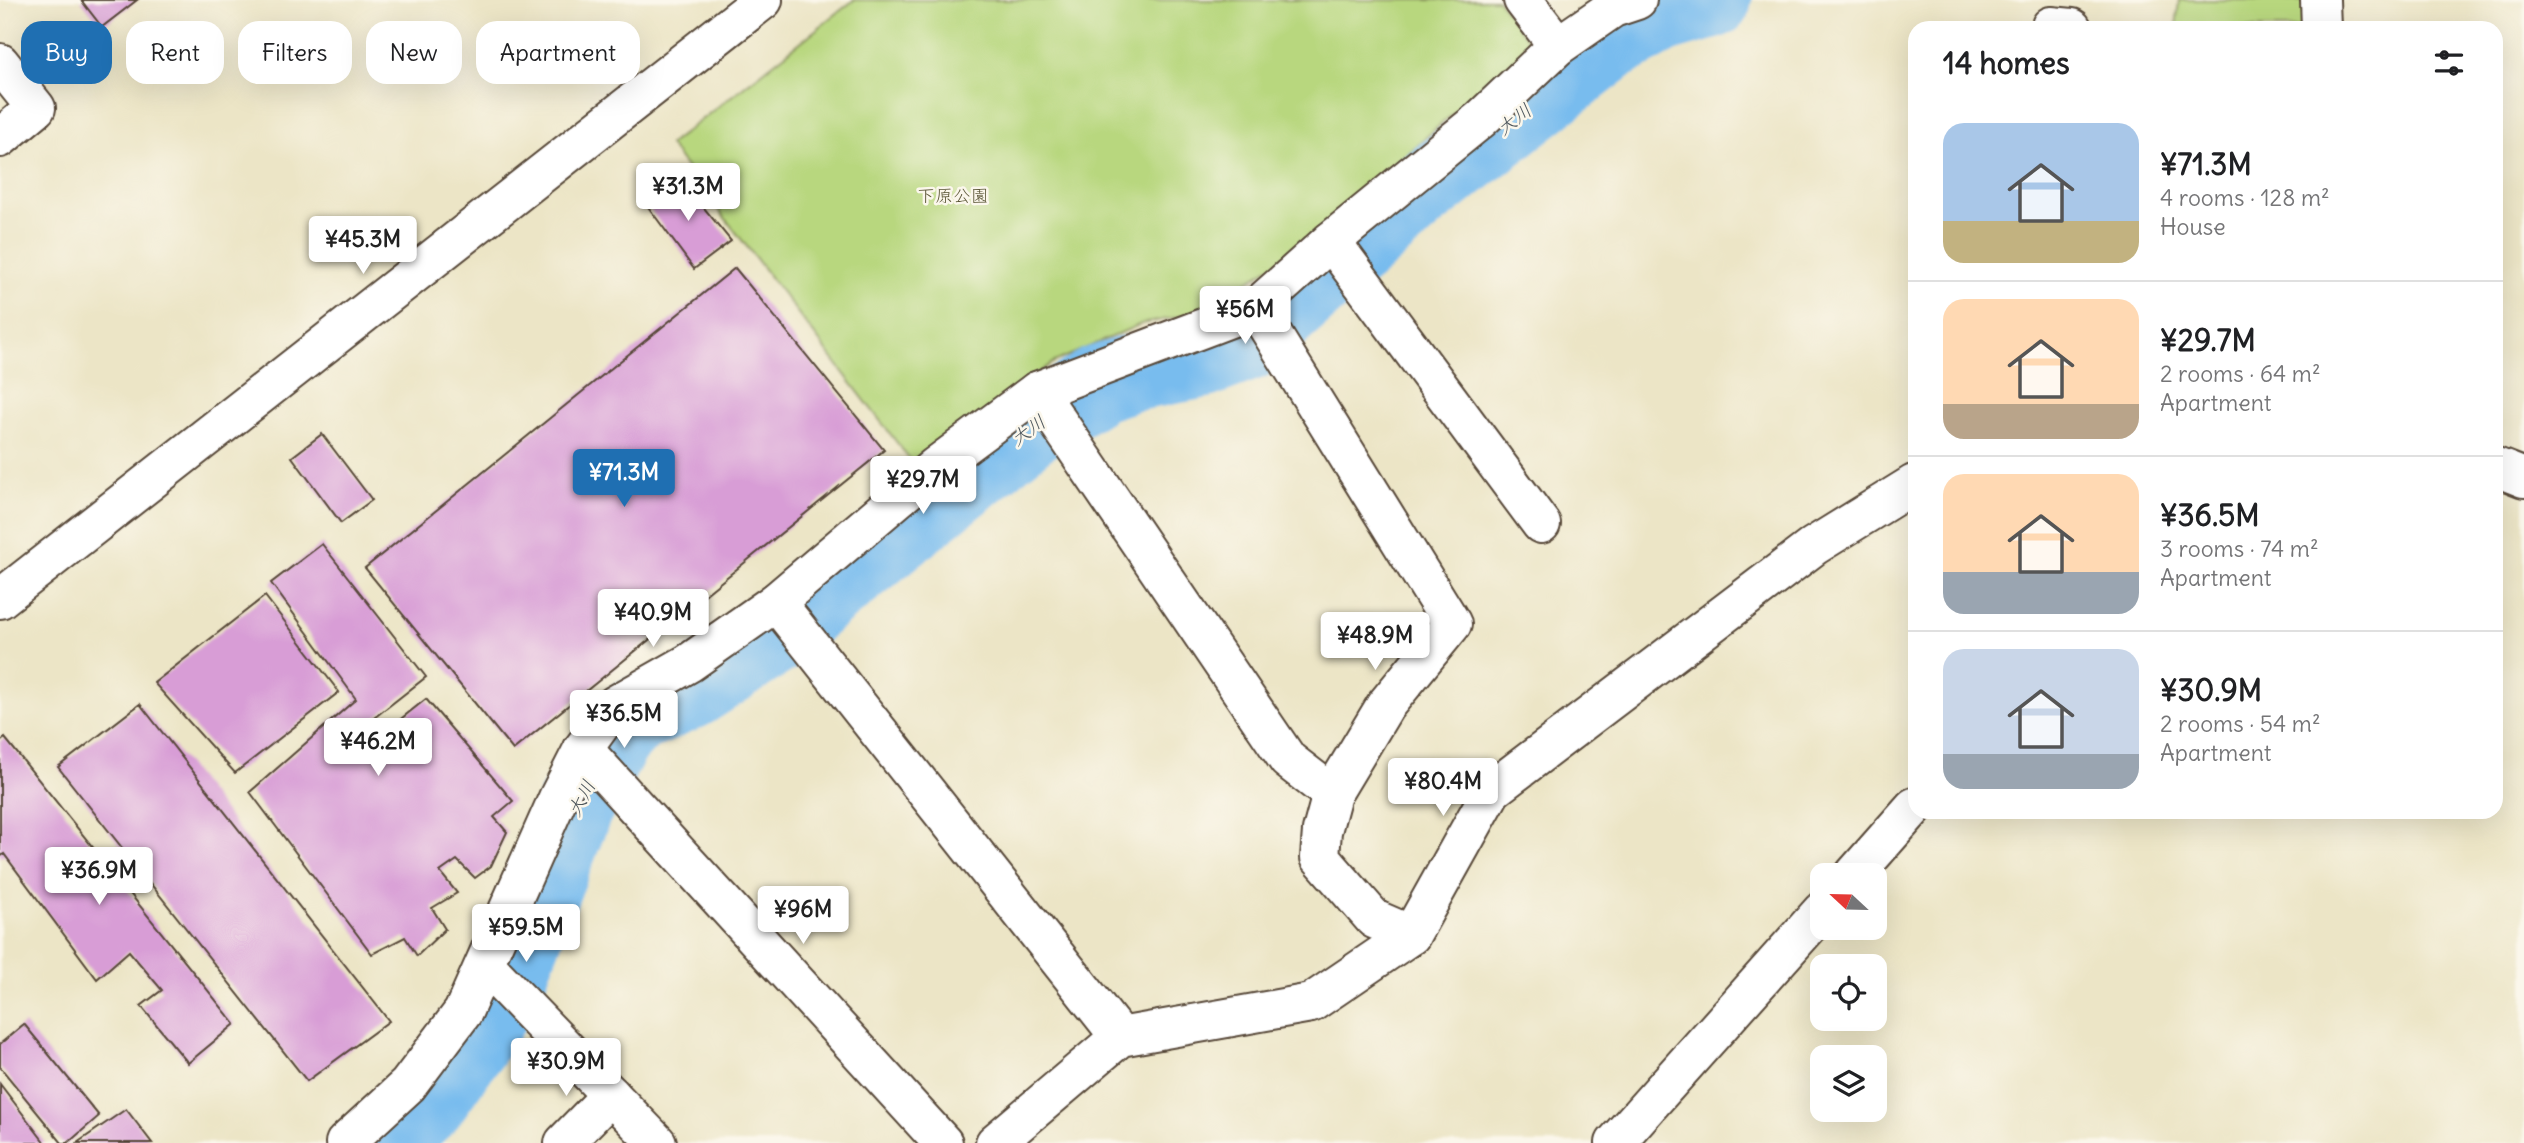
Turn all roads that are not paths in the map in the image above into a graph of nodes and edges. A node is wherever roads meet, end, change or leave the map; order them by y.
1 (762, 0) edge
2 (1523, 0) edge
3 (1637, 0) edge
4 (2320, 0) edge
5 (2321, 21) edge
6 (1559, 46) junction
7 (0, 63) edge
8 (0, 138) edge
9 (1331, 241) junction
10 (1257, 309) junction
11 (1038, 392) junction
12 (2503, 470) edge
13 (2524, 478) edge
14 (1908, 488) edge
15 (1541, 524) dead end
16 (0, 600) edge
17 (778, 603) junction
18 (584, 750) junction
19 (1332, 794) junction
20 (1908, 814) edge
21 (1865, 863) edge
22 (1810, 924) edge
23 (1412, 935) junction
24 (485, 965) junction
25 (1120, 1037) junction
26 (611, 1095) junction
27 (345, 1143) edge
28 (564, 1143) edge
29 (657, 1143) edge
30 (943, 1143) edge
31 (995, 1143) edge
32 (1615, 1143) edge

1 - 16 street
2 - 6 street
3 - 6 street
4 - 5 street
6 - 9 street
7 - 8 street
9 - 10 street
9 - 15 street
10 - 11 street
10 - 19 street
11 - 17 street
11 - 19 street
12 - 13 street
14 - 23 street
17 - 18 street
17 - 25 street
18 - 24 street
18 - 30 street
19 - 23 street
20 - 21 street
22 - 32 street
23 - 25 street
24 - 26 street
24 - 27 street
25 - 31 street
26 - 28 street
26 - 29 street

